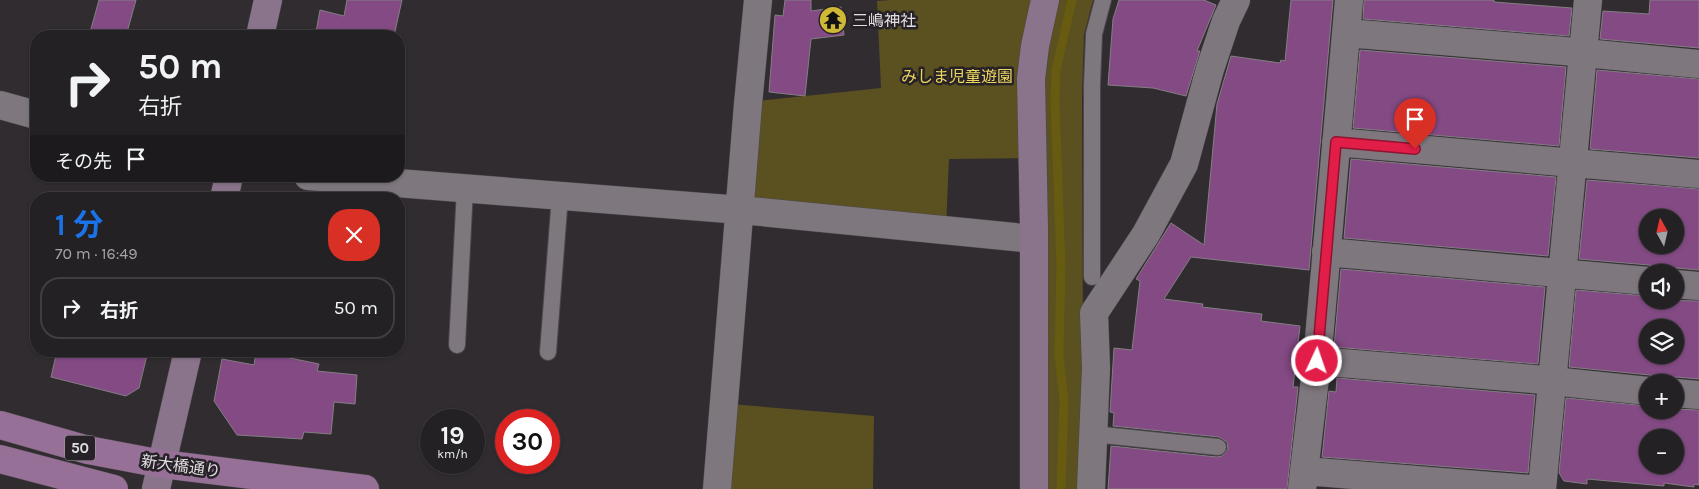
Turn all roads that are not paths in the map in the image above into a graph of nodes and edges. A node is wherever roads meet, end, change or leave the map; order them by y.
1 (268, 0) edge
2 (758, 0) edge
3 (1045, 0) edge
4 (1103, 0) edge
5 (1236, 0) edge
6 (1349, 0) edge
7 (1588, 0) edge
8 (261, 30) edge
9 (1346, 33) junction
10 (1583, 53) junction
11 (1699, 64) edge
12 (0, 105) edge
13 (30, 113) edge
14 (1336, 142) junction
15 (1573, 163) junction
16 (1699, 174) edge
17 (386, 182) edge
18 (465, 188) junction
19 (560, 196) junction
20 (741, 210) junction
21 (1034, 239) junction
22 (1326, 252) junction
23 (1563, 273) junction
24 (1092, 277) joint
25 (1639, 280) edge
26 (1684, 285) edge
27 (1699, 286) edge
28 (1094, 313) junction
29 (456, 345) dead end
30 (548, 352) dead end
31 (187, 357) edge
32 (1317, 361) junction
33 (1553, 382) junction
34 (1639, 390) edge
35 (1684, 394) edge
36 (1699, 395) edge
37 (0, 425) edge
38 (1093, 434) junction
39 (1218, 447) dead end
40 (0, 459) edge
41 (159, 477) edge
42 (1304, 480) edge
43 (114, 489) edge
44 (365, 489) edge
45 (718, 489) edge
46 (1034, 489) edge
47 (1091, 489) edge
48 (1529, 489) edge
49 (1542, 489) edge

1 - 8 street
2 - 20 street
3 - 21 street
4 - 24 lane
5 - 28 street
6 - 9 street
7 - 10 street
9 - 10 street
9 - 14 street
10 - 11 street
10 - 15 street
12 - 13 street
14 - 15 street
14 - 22 street
15 - 16 street
15 - 23 street
17 - 18 street
18 - 19 street
18 - 29 lane
19 - 20 street
19 - 30 lane
20 - 21 street
20 - 45 street
21 - 46 street
22 - 23 street
22 - 32 street
23 - 25 street
23 - 33 street
24 - 28 street
26 - 27 street
28 - 38 street
31 - 41 street
32 - 33 street
32 - 42 street
33 - 34 street
33 - 49 street
35 - 36 street
37 - 41 main road, 新大橋通り / 50
38 - 39 lane
38 - 47 street
40 - 43 main road, 50
41 - 44 main road, 新大橋通り / 50
42 - 48 street

